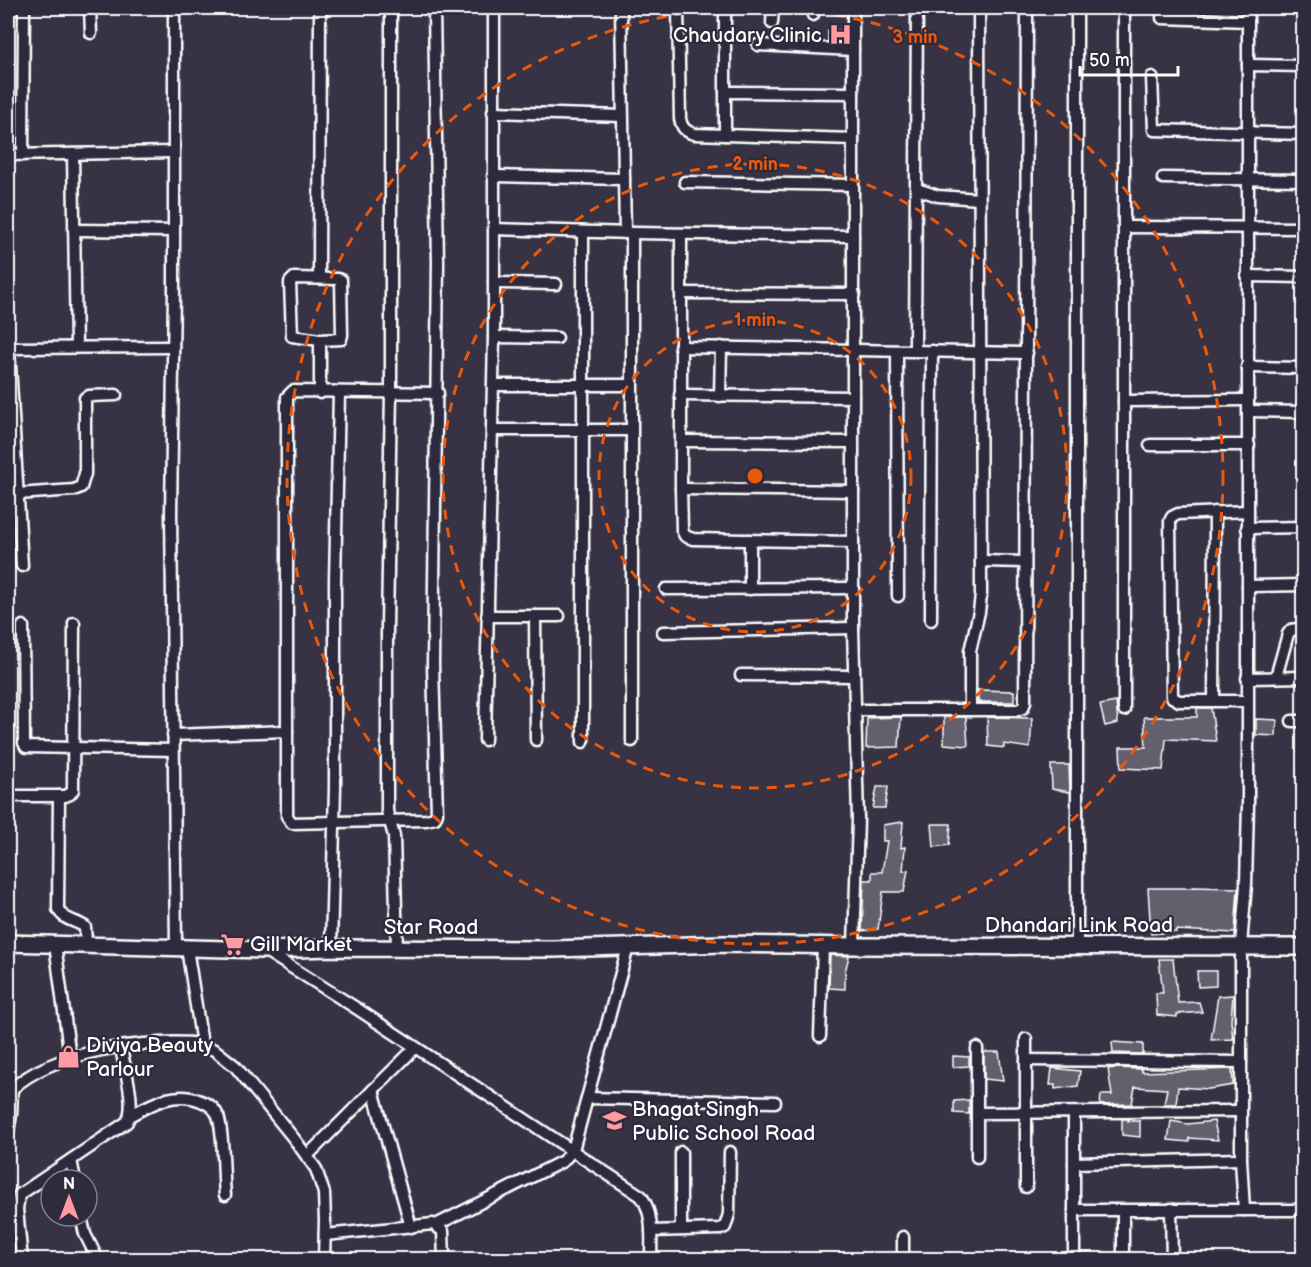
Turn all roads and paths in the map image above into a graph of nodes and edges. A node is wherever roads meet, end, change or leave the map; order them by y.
1 (24, 8) edge
2 (90, 8) edge
3 (174, 8) edge
4 (320, 8) edge
5 (391, 8) edge
6 (434, 8) edge
7 (494, 8) edge
8 (621, 8) edge
9 (678, 8) edge
10 (725, 8) edge
11 (773, 8) edge
12 (853, 8) edge
13 (917, 8) edge
14 (979, 8) edge
15 (1027, 8) edge
16 (1077, 8) edge
17 (1124, 8) edge
18 (1248, 8) edge
19 (1162, 18) dead end
20 (1248, 21) junction
21 (772, 23) dead end
22 (91, 33) dead end
23 (758, 45) dead end
24 (853, 50) junction
25 (1248, 65) junction
26 (1304, 66) edge
27 (1152, 77) dead end
28 (726, 92) junction
29 (853, 93) junction
30 (493, 112) junction
31 (622, 116) junction
32 (1248, 133) junction
33 (1304, 134) edge
34 (726, 135) junction
35 (853, 139) junction
36 (173, 152) junction
37 (73, 154) junction
38 (8, 155) edge
39 (23, 155) junction
40 (493, 176) junction
41 (1162, 178) dead end
42 (624, 179) junction
43 (1248, 179) junction
44 (1304, 180) edge
45 (685, 182) dead end
46 (853, 185) junction
47 (916, 189) junction
48 (980, 199) junction
49 (1124, 227) junction
50 (1248, 227) junction
51 (1304, 228) edge
52 (494, 229) junction
53 (74, 230) junction
54 (174, 231) junction
55 (583, 232) junction
56 (629, 233) junction
57 (681, 234) junction
58 (853, 236) junction
59 (1247, 276) junction
60 (319, 278) junction
61 (1304, 278) edge
62 (494, 283) junction
63 (556, 284) dead end
64 (681, 293) junction
65 (854, 294) junction
66 (494, 337) junction
67 (557, 338) dead end
68 (320, 340) junction
69 (76, 347) junction
70 (173, 347) junction
71 (680, 347) junction
72 (721, 347) junction
73 (8, 348) edge
74 (853, 350) junction
75 (897, 351) junction
76 (915, 351) junction
77 (932, 351) junction
78 (981, 352) junction
79 (1027, 352) junction
80 (1247, 367) junction
81 (1304, 368) edge
82 (493, 384) junction
83 (584, 384) junction
84 (632, 384) junction
85 (320, 393) junction
86 (339, 393) junction
87 (392, 393) junction
88 (438, 393) junction
89 (116, 395) dead end
90 (680, 395) junction
91 (720, 396) junction
92 (853, 397) junction
93 (1124, 400) junction
94 (1248, 406) junction
95 (1304, 412) edge
96 (492, 429) junction
97 (583, 430) junction
98 (631, 430) junction
99 (681, 441) junction
100 (852, 442) junction
101 (1150, 445) dead end
102 (1249, 445) junction
103 (681, 489) junction
104 (853, 491) junction
105 (18, 494) junction
106 (1248, 511) junction
107 (1215, 512) junction
108 (1304, 527) edge
109 (1247, 528) junction
110 (750, 540) junction
111 (853, 542) junction
112 (981, 561) junction
113 (1025, 562) junction
114 (22, 566) dead end
115 (1304, 585) edge
116 (1248, 586) junction
117 (853, 588) junction
118 (666, 589) dead end
119 (750, 589) junction
120 (898, 596) dead end
121 (487, 616) junction
122 (535, 616) junction
123 (559, 616) dead end
124 (931, 620) dead end
125 (74, 623) dead end
126 (22, 626) dead end
127 (853, 628) junction
128 (1304, 628) edge
129 (663, 632) dead end
130 (741, 675) dead end
131 (854, 676) junction
132 (1304, 676) edge
133 (1276, 677) junction
134 (1247, 678) junction
135 (1214, 700) junction
136 (1247, 700) junction
137 (855, 710) junction
138 (970, 710) junction
139 (1124, 710) dead end
140 (287, 731) junction
141 (173, 735) junction
142 (485, 740) dead end
143 (536, 740) dead end
144 (632, 741) dead end
145 (583, 742) dead end
146 (74, 749) junction
147 (173, 750) junction
148 (8, 796) edge
149 (60, 796) junction
150 (391, 822) junction
151 (333, 823) junction
152 (8, 944) edge
153 (55, 944) junction
154 (86, 945) junction
155 (1077, 945) junction
156 (823, 946) junction
157 (854, 946) junction
158 (1241, 946) junction
159 (1304, 946) edge
160 (181, 947) junction
161 (628, 947) junction
162 (331, 948) junction
163 (397, 948) junction
164 (263, 950) junction
165 (820, 1036) dead end
166 (1026, 1040) dead end
167 (202, 1044) junction
168 (121, 1048) junction
169 (415, 1048) junction
170 (977, 1048) dead end
171 (70, 1057) junction
172 (1026, 1060) junction
173 (1241, 1062) junction
174 (10, 1086) edge
175 (373, 1090) junction
176 (587, 1098) junction
177 (775, 1102) dead end
178 (1240, 1111) junction
179 (977, 1113) junction
180 (1026, 1113) junction
181 (1074, 1113) junction
182 (131, 1115) junction
183 (8, 1132) edge
184 (573, 1150) junction
185 (681, 1152) dead end
186 (730, 1152) dead end
187 (307, 1156) junction
188 (977, 1157) dead end
189 (1241, 1159) junction
190 (71, 1160) junction
191 (1074, 1162) junction
192 (73, 1168) edge
193 (1026, 1187) dead end
194 (225, 1195) dead end
195 (1172, 1209) junction
196 (1074, 1210) junction
197 (1123, 1210) junction
198 (1244, 1210) junction
199 (1304, 1210) edge
200 (436, 1225) junction
201 (411, 1227) junction
202 (84, 1228) edge
203 (681, 1230) junction
204 (651, 1231) junction
205 (325, 1234) junction
206 (903, 1237) dead end
207 (22, 1260) edge
208 (98, 1260) edge
209 (324, 1260) edge
210 (444, 1260) edge
211 (651, 1260) edge
212 (903, 1260) edge
213 (1074, 1260) edge
214 (1123, 1260) edge
215 (1172, 1260) edge

1 - 39 street
2 - 22 street
3 - 36 street
4 - 60 street
5 - 87 street
6 - 88 street
7 - 30 street
8 - 31 street
9 - 34 street
10 - 28 street
11 - 21 street
12 - 24 street
13 - 47 street
14 - 48 street
15 - 79 street
16 - 155 street
17 - 49 street
18 - 20 street
19 - 20 street
20 - 25 street
23 - 24 street
24 - 29 street
25 - 26 street
25 - 32 street
27 - 32 street
28 - 29 street
28 - 34 street
29 - 35 street
30 - 31 street
30 - 40 street
31 - 42 street
32 - 33 street
32 - 43 street
34 - 35 street
35 - 46 street
36 - 37 street
36 - 54 street
37 - 39 street
37 - 53 street
38 - 39 street
40 - 42 street
40 - 52 street
41 - 43 street
42 - 56 street
43 - 44 street
43 - 50 street
45 - 46 street
46 - 58 street
47 - 48 street
47 - 76 street
48 - 78 street
49 - 50 street
49 - 93 street
50 - 51 street
50 - 59 street
52 - 55 street
52 - 62 street
53 - 54 street
53 - 69 street
54 - 70 street
55 - 56 street
55 - 83 street
56 - 57 street
56 - 84 street
57 - 58 street
57 - 64 street
58 - 65 street
59 - 61 street
59 - 80 street
60 - 68 street
60 - 68 street
62 - 63 street
62 - 66 street
64 - 65 street
64 - 71 street
65 - 74 street
66 - 67 street
66 - 82 street
68 - 85 street
69 - 70 street
69 - 73 street
70 - 141 street
71 - 72 street
71 - 90 street
72 - 74 street
72 - 91 street
73 - 105 street
74 - 75 street
74 - 92 street
75 - 76 street
75 - 120 street
76 - 77 street
77 - 78 street
77 - 124 street
78 - 79 street
78 - 112 street
79 - 113 street
80 - 81 street
80 - 94 street
82 - 83 street
82 - 96 street
83 - 84 street
83 - 97 street
84 - 98 street
85 - 86 street
85 - 140 street
86 - 87 street
86 - 151 street
87 - 88 street
87 - 150 street
88 - 150 street
89 - 105 street
90 - 91 street
90 - 99 street
91 - 92 street
92 - 100 street
93 - 94 street
93 - 139 street
94 - 95 street
94 - 102 street
96 - 97 street
96 - 121 street
97 - 98 street
97 - 145 street
98 - 144 street
99 - 100 street
99 - 103 street
100 - 104 street
101 - 102 street
102 - 106 street
103 - 104 street
103 - 110 street
104 - 111 street
105 - 114 street
106 - 107 street
106 - 109 street
107 - 135 street
107 - 135 street
108 - 109 street
109 - 116 street
110 - 111 street
110 - 119 street
111 - 117 street
112 - 113 street
112 - 138 street
113 - 138 street
115 - 116 street
116 - 134 street
117 - 119 street
117 - 127 street
118 - 119 street
121 - 122 street
121 - 142 street
122 - 123 street
122 - 143 street
125 - 146 street
126 - 146 street
127 - 129 street
127 - 131 street
128 - 133 street
130 - 131 street
131 - 137 street
132 - 133 street
133 - 134 street
134 - 136 street
135 - 136 street
136 - 158 street
137 - 138 street
137 - 157 street
140 - 141 street
140 - 151 street
141 - 147 street
146 - 147 street
146 - 149 street
147 - 160 street
148 - 149 street
149 - 154 street
150 - 151 street
150 - 163 street
151 - 162 street
152 - 153 street, Star Road
153 - 154 street, Star Road
153 - 171 street
154 - 160 street, Star Road
155 - 157 street, Dhandari Link Road
155 - 158 street, Dhandari Link Road
156 - 157 street, Star Road
156 - 161 street, Star Road
156 - 165 street
158 - 159 street, Dhandari Link Road
158 - 173 street
160 - 164 street, Star Road
160 - 167 street
161 - 163 street, Star Road
161 - 176 street
162 - 163 street, Star Road
162 - 164 street, Star Road
164 - 169 street
166 - 172 street
167 - 168 street
167 - 187 street
168 - 171 street
168 - 182 street
169 - 175 street
169 - 184 street
170 - 179 street
171 - 174 street
172 - 173 street
172 - 180 street
173 - 178 street
174 - 183 street
175 - 187 street
175 - 201 street
176 - 177 street
176 - 184 street
178 - 181 street
178 - 189 street
179 - 180 street
179 - 188 street
180 - 181 street
180 - 193 street
181 - 191 street
182 - 190 street
182 - 194 street
184 - 200 street
184 - 204 street
185 - 203 street
186 - 203 street
187 - 205 street
189 - 191 street
189 - 198 street
190 - 192 street
190 - 207 street
191 - 196 street
195 - 197 street
195 - 198 street
195 - 215 street
196 - 197 street
196 - 213 street
197 - 214 street
198 - 199 street
200 - 201 street
200 - 210 street
201 - 205 street
202 - 208 street
203 - 204 street
204 - 211 street
205 - 209 street
206 - 212 street

